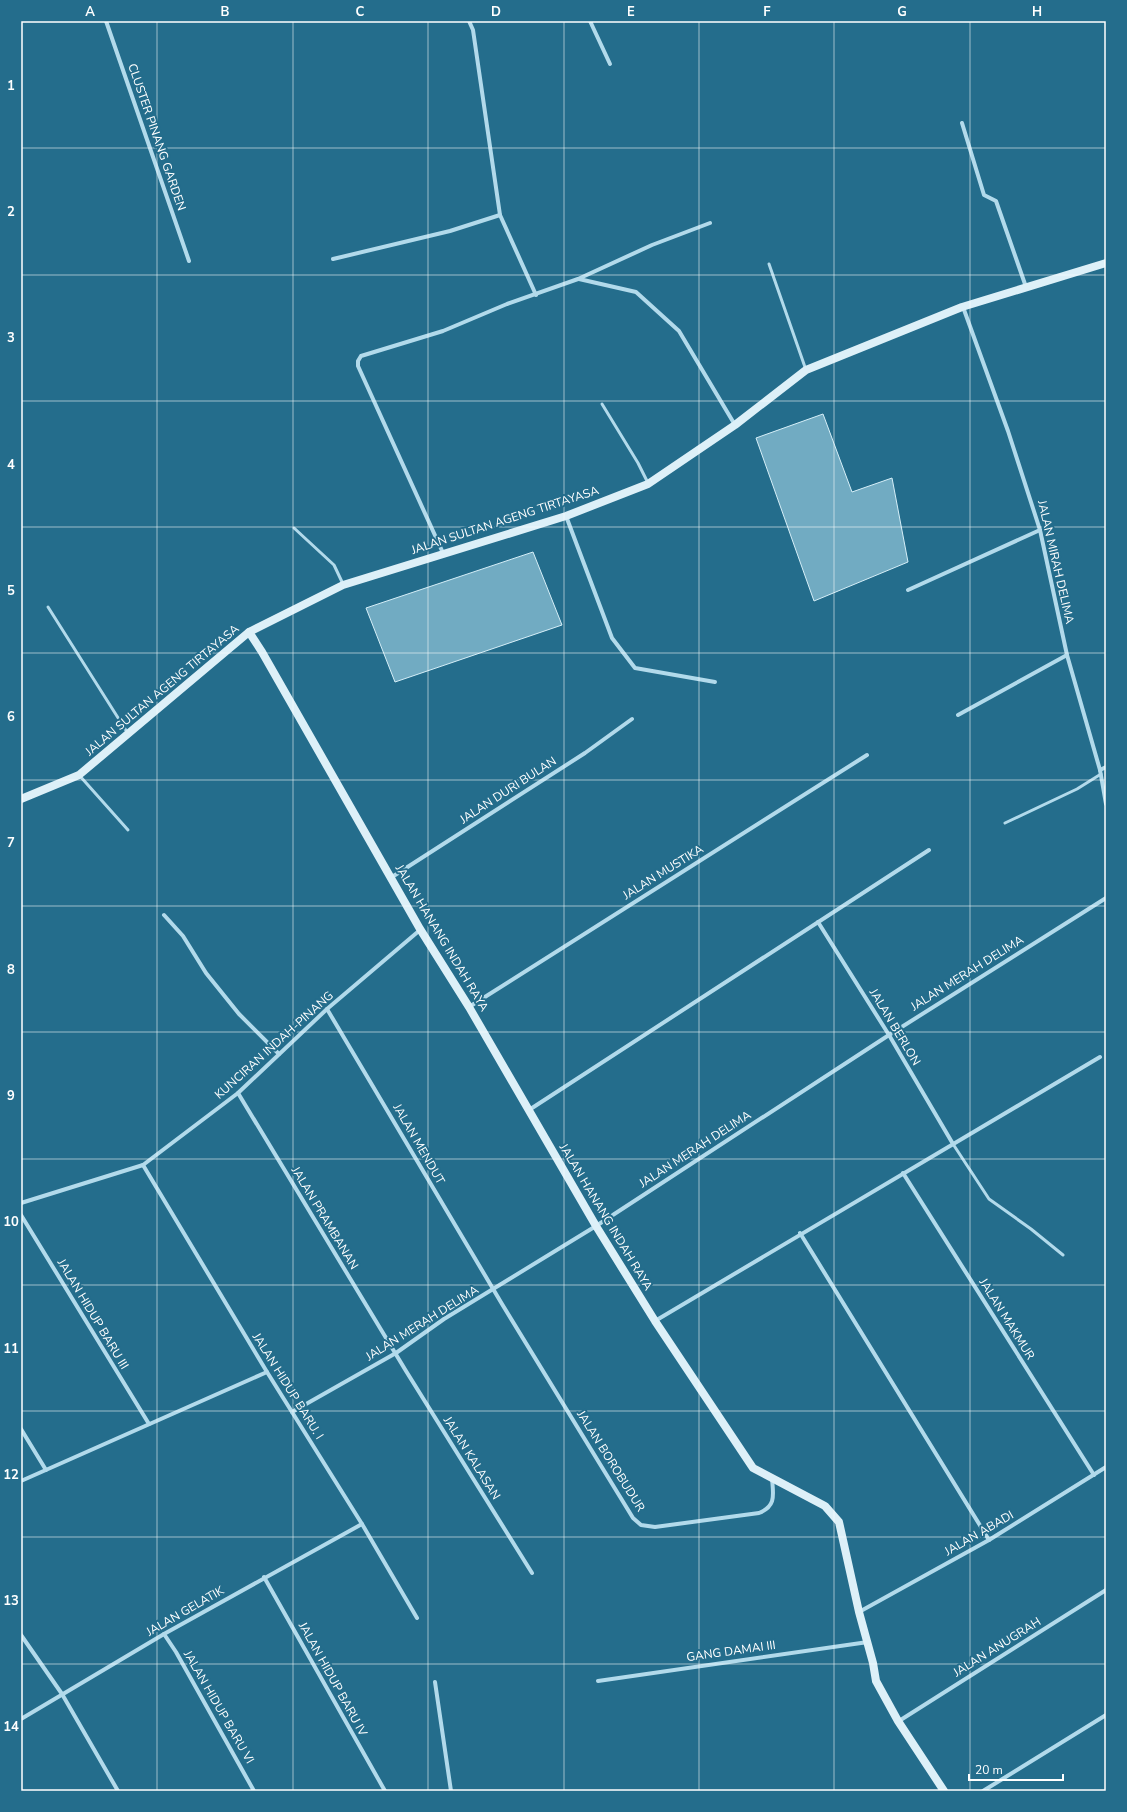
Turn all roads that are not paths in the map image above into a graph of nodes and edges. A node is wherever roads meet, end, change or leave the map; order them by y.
1 (106, 21) edge
2 (469, 21) edge
3 (590, 21) edge
4 (610, 64) dead end
5 (962, 123) dead end
6 (500, 215) junction
7 (710, 223) dead end
8 (333, 259) dead end
9 (189, 260) dead end
10 (1106, 263) edge
11 (769, 264) dead end
12 (578, 279) junction
13 (1026, 288) junction
14 (536, 295) junction
15 (962, 306) junction
16 (806, 370) junction
17 (602, 404) dead end
18 (735, 425) junction
19 (648, 484) junction
20 (566, 516) junction
21 (294, 528) dead end
22 (1040, 530) junction
23 (443, 553) junction
24 (343, 585) junction
25 (908, 590) dead end
26 (48, 607) dead end
27 (249, 632) junction
28 (1067, 655) junction
29 (715, 682) dead end
30 (958, 714) dead end
31 (632, 718) dead end
32 (128, 734) junction
33 (867, 755) dead end
34 (1106, 767) edge
35 (1100, 772) junction
36 (79, 775) junction
37 (21, 799) edge
38 (1106, 804) edge
39 (1005, 824) dead end
40 (128, 830) dead end
41 (929, 850) dead end
42 (392, 877) junction
43 (1106, 898) edge
44 (164, 915) dead end
45 (818, 922) junction
46 (420, 929) junction
47 (469, 1007) junction
48 (327, 1009) junction
49 (889, 1035) junction
50 (279, 1054) junction
51 (1100, 1056) dead end
52 (238, 1093) junction
53 (528, 1110) junction
54 (953, 1144) junction
55 (143, 1165) junction
56 (903, 1173) junction
57 (21, 1204) edge
58 (21, 1215) edge
59 (596, 1226) junction
60 (800, 1233) junction
61 (1063, 1255) dead end
62 (494, 1289) junction
63 (655, 1320) junction
64 (396, 1353) junction
65 (267, 1372) junction
66 (292, 1412) junction
67 (148, 1424) junction
68 (21, 1429) edge
69 (1106, 1467) edge
70 (46, 1470) junction
71 (1094, 1475) junction
72 (772, 1477) junction
73 (21, 1481) edge
74 (362, 1524) junction
75 (989, 1540) junction
76 (532, 1574) dead end
77 (264, 1577) junction
78 (1106, 1590) edge
79 (859, 1612) junction
80 (417, 1618) dead end
81 (164, 1634) junction
82 (21, 1635) edge
83 (868, 1642) junction
84 (598, 1681) dead end
85 (435, 1682) dead end
86 (62, 1694) junction
87 (1106, 1715) edge
88 (21, 1719) edge
89 (898, 1722) junction
90 (118, 1791) edge
91 (254, 1791) edge
92 (385, 1791) edge
93 (451, 1791) edge
94 (944, 1791) edge
95 (983, 1791) edge

1 - 9 street, CLUSTER PINANG GARDEN
2 - 6 street
3 - 4 street
5 - 13 street
6 - 8 street
6 - 14 street
7 - 12 street
10 - 13 street, JALAN SULTAN AGENG TIRTAYASA
11 - 16 lane
12 - 14 street
12 - 18 street
13 - 15 street, JALAN SULTAN AGENG TIRTAYASA
14 - 23 street
15 - 16 street, JALAN SULTAN AGENG TIRTAYASA
15 - 22 street, JALAN MIRAH DELIMA
16 - 18 street, JALAN SULTAN AGENG TIRTAYASA
17 - 19 lane
18 - 19 street, JALAN SULTAN AGENG TIRTAYASA
19 - 20 street, JALAN SULTAN AGENG TIRTAYASA
20 - 23 street, JALAN SULTAN AGENG TIRTAYASA
20 - 29 street
21 - 24 lane
22 - 25 street
22 - 28 street, JALAN MIRAH DELIMA
23 - 24 street, JALAN SULTAN AGENG TIRTAYASA
24 - 27 street, JALAN SULTAN AGENG TIRTAYASA
26 - 32 lane
27 - 32 street, JALAN SULTAN AGENG TIRTAYASA
27 - 42 street, JALAN HANANG INDAH RAYA
28 - 30 street
28 - 35 street, JALAN MIRAH DELIMA
31 - 42 street, JALAN DURI BULAN
32 - 36 street, JALAN SULTAN AGENG TIRTAYASA
33 - 47 street, JALAN MUSTIKA
34 - 35 street
35 - 38 street, JALAN MIRAH DELIMA
35 - 39 lane
36 - 37 street, JALAN SULTAN AGENG TIRTAYASA
36 - 40 lane
41 - 45 street
42 - 46 street, JALAN HANANG INDAH RAYA
43 - 49 street, JALAN MERAH DELIMA
44 - 50 street
45 - 49 street, JALAN BERLON
45 - 53 street
46 - 47 street, JALAN HANANG INDAH RAYA
46 - 48 street, KUNCIRAN INDAH-PINANG
47 - 53 street, JALAN HANANG INDAH RAYA
48 - 50 street, KUNCIRAN INDAH-PINANG
48 - 62 street, JALAN MENDUT
49 - 54 street, JALAN BERLON
49 - 59 street, JALAN MERAH DELIMA
50 - 52 street, KUNCIRAN INDAH-PINANG
51 - 54 street
52 - 55 street, KUNCIRAN INDAH-PINANG
52 - 64 street, JALAN PRAMBANAN
53 - 59 street, JALAN HANANG INDAH RAYA
54 - 56 street
54 - 61 lane
55 - 57 street, KUNCIRAN INDAH-PINANG
55 - 65 street, JALAN HIDUP BARU. I
56 - 60 street
56 - 71 street, JALAN MAKMUR
58 - 67 street, JALAN HIDUP BARU III
59 - 62 street, JALAN MERAH DELIMA
59 - 63 street, JALAN HANANG INDAH RAYA
60 - 63 street
60 - 75 street
62 - 64 street, JALAN MERAH DELIMA
62 - 72 street, JALAN BOROBUDUR
63 - 72 street, JALAN HANANG INDAH RAYA
64 - 66 street, JALAN MERAH DELIMA
64 - 76 street, JALAN KALASAN
65 - 66 street, JALAN HIDUP BARU. I
65 - 67 street
66 - 74 street, JALAN HIDUP BARU. I
67 - 70 street
68 - 70 street
69 - 71 street, JALAN ABADI
70 - 73 street
71 - 75 street, JALAN ABADI
72 - 79 street, JALAN HANANG INDAH RAYA
74 - 77 street, JALAN GELATIK
74 - 80 street, JALAN HIDUP BARU. I
75 - 79 street, JALAN ABADI
77 - 81 street, JALAN GELATIK
77 - 92 street, JALAN HIDUP BARU IV
78 - 89 street, JALAN ANUGRAH
79 - 83 street, JALAN HANANG INDAH RAYA
81 - 86 street, JALAN GELATIK
81 - 91 street, JALAN HIDUP BARU VI
82 - 86 street
83 - 84 street, GANG DAMAI III
83 - 89 street, JALAN HANANG INDAH RAYA
85 - 93 street
86 - 88 street, JALAN GELATIK
86 - 90 street
87 - 95 street
89 - 94 street, JALAN HANANG INDAH RAYA

